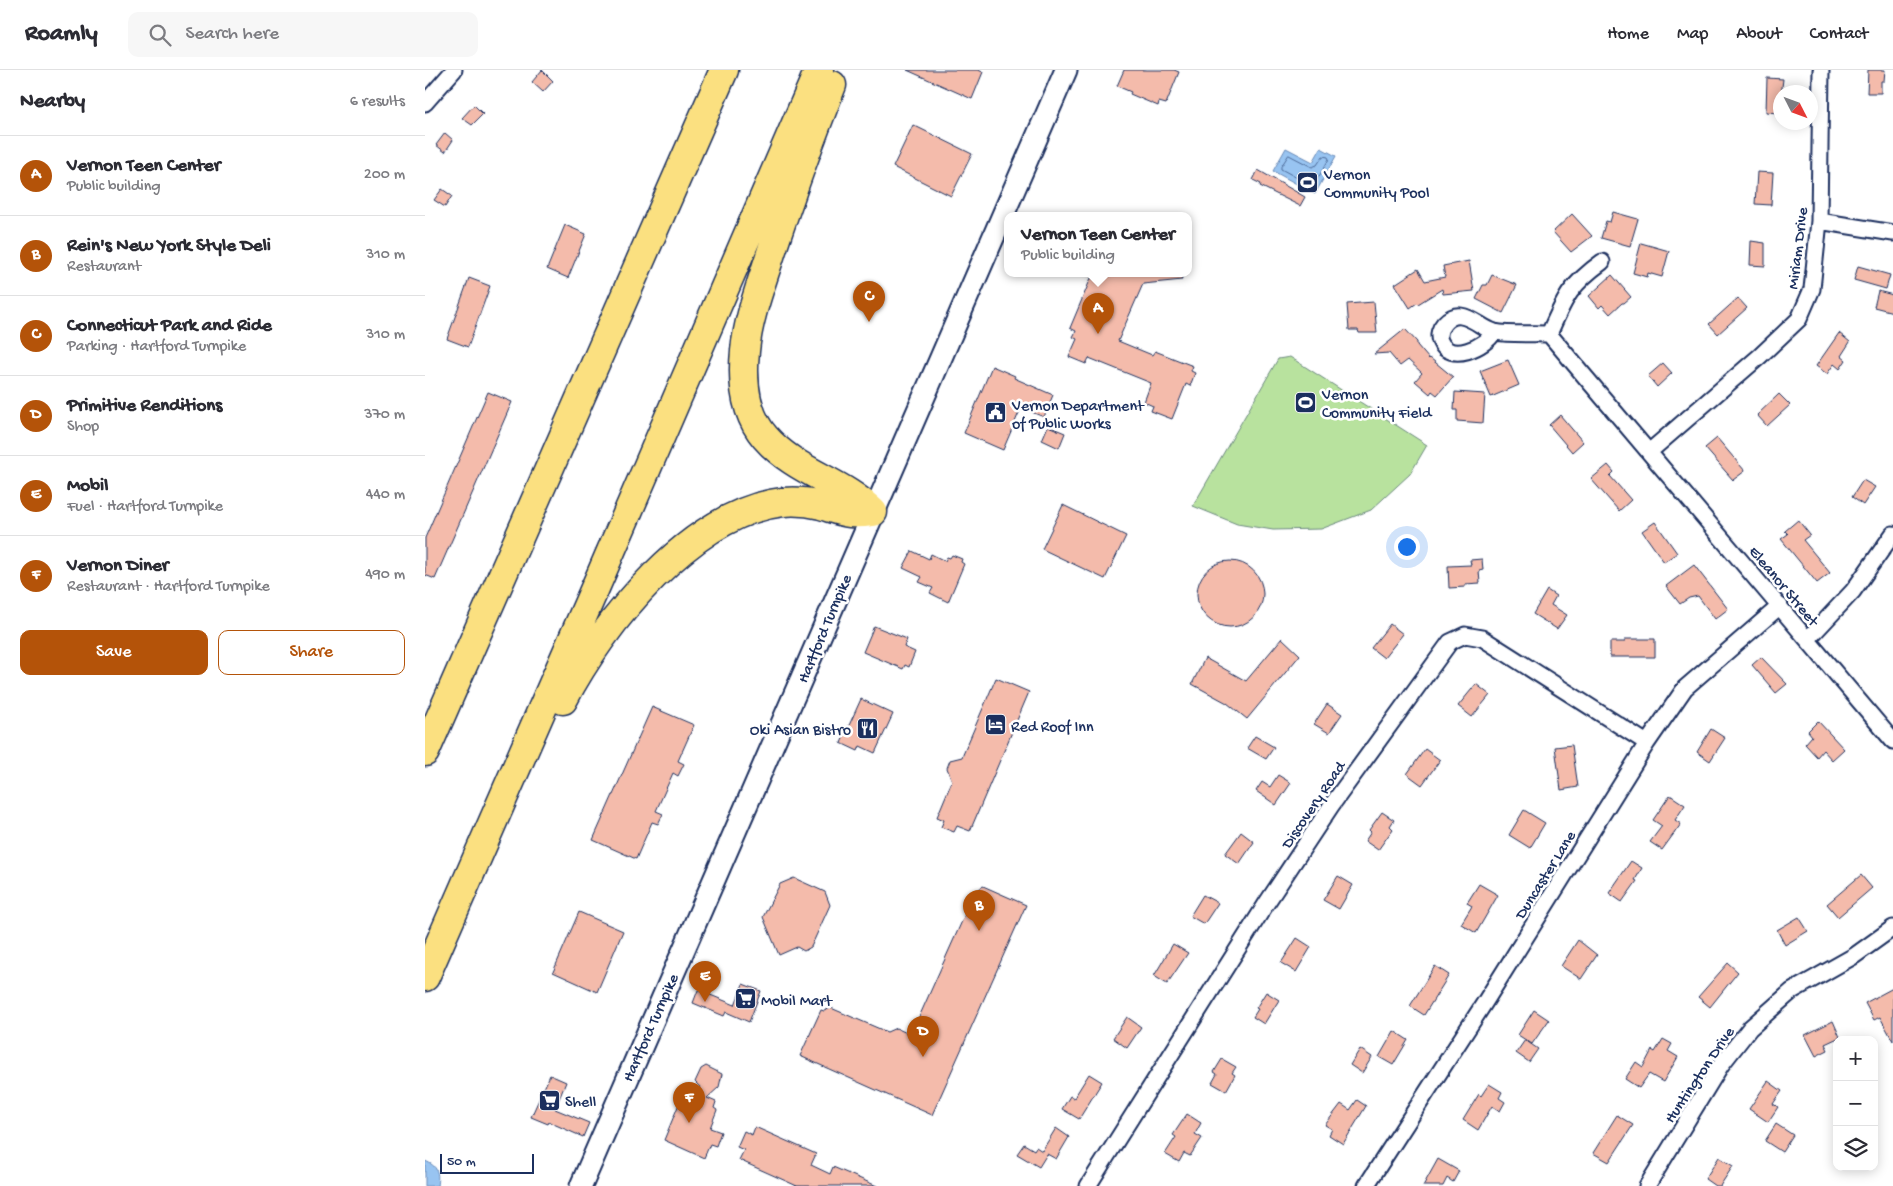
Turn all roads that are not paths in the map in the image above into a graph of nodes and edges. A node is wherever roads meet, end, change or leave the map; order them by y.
1 (454, 70) edge
2 (723, 70) edge
3 (819, 70) edge
4 (838, 70) edge
5 (1066, 70) edge
6 (1821, 70) edge
7 (425, 102) edge
8 (1819, 221) junction
9 (1893, 232) edge
10 (1603, 262) dead end
11 (1494, 332) dead end
12 (1549, 334) junction
13 (1649, 452) junction
14 (873, 512) junction
15 (1893, 534) edge
16 (1780, 606) junction
17 (1807, 639) junction
18 (1893, 741) edge
19 (1647, 743) junction
20 (425, 752) edge
21 (513, 776) junction
22 (1893, 928) edge
23 (425, 977) edge
24 (581, 1186) edge
25 (1089, 1186) edge
26 (1367, 1186) edge
27 (1647, 1186) edge

1 - 7 street
2 - 20 highway
3 - 21 highway
4 - 14 highway
5 - 14 main road, Hartford Turnpike
6 - 8 street, Miriam Drive
8 - 9 street
8 - 13 street, Miriam Drive
10 - 12 street
11 - 12 street
12 - 13 street, Eleanor Street
13 - 16 street, Eleanor Street
14 - 21 highway
14 - 24 main road, Hartford Turnpike
15 - 17 street
16 - 17 street, Eleanor Street
16 - 19 street, Duncaster Lane
17 - 18 street, Eleanor Street
19 - 25 street, Discovery Road
19 - 26 street, Duncaster Lane
21 - 23 highway
22 - 27 street, Huntington Drive

